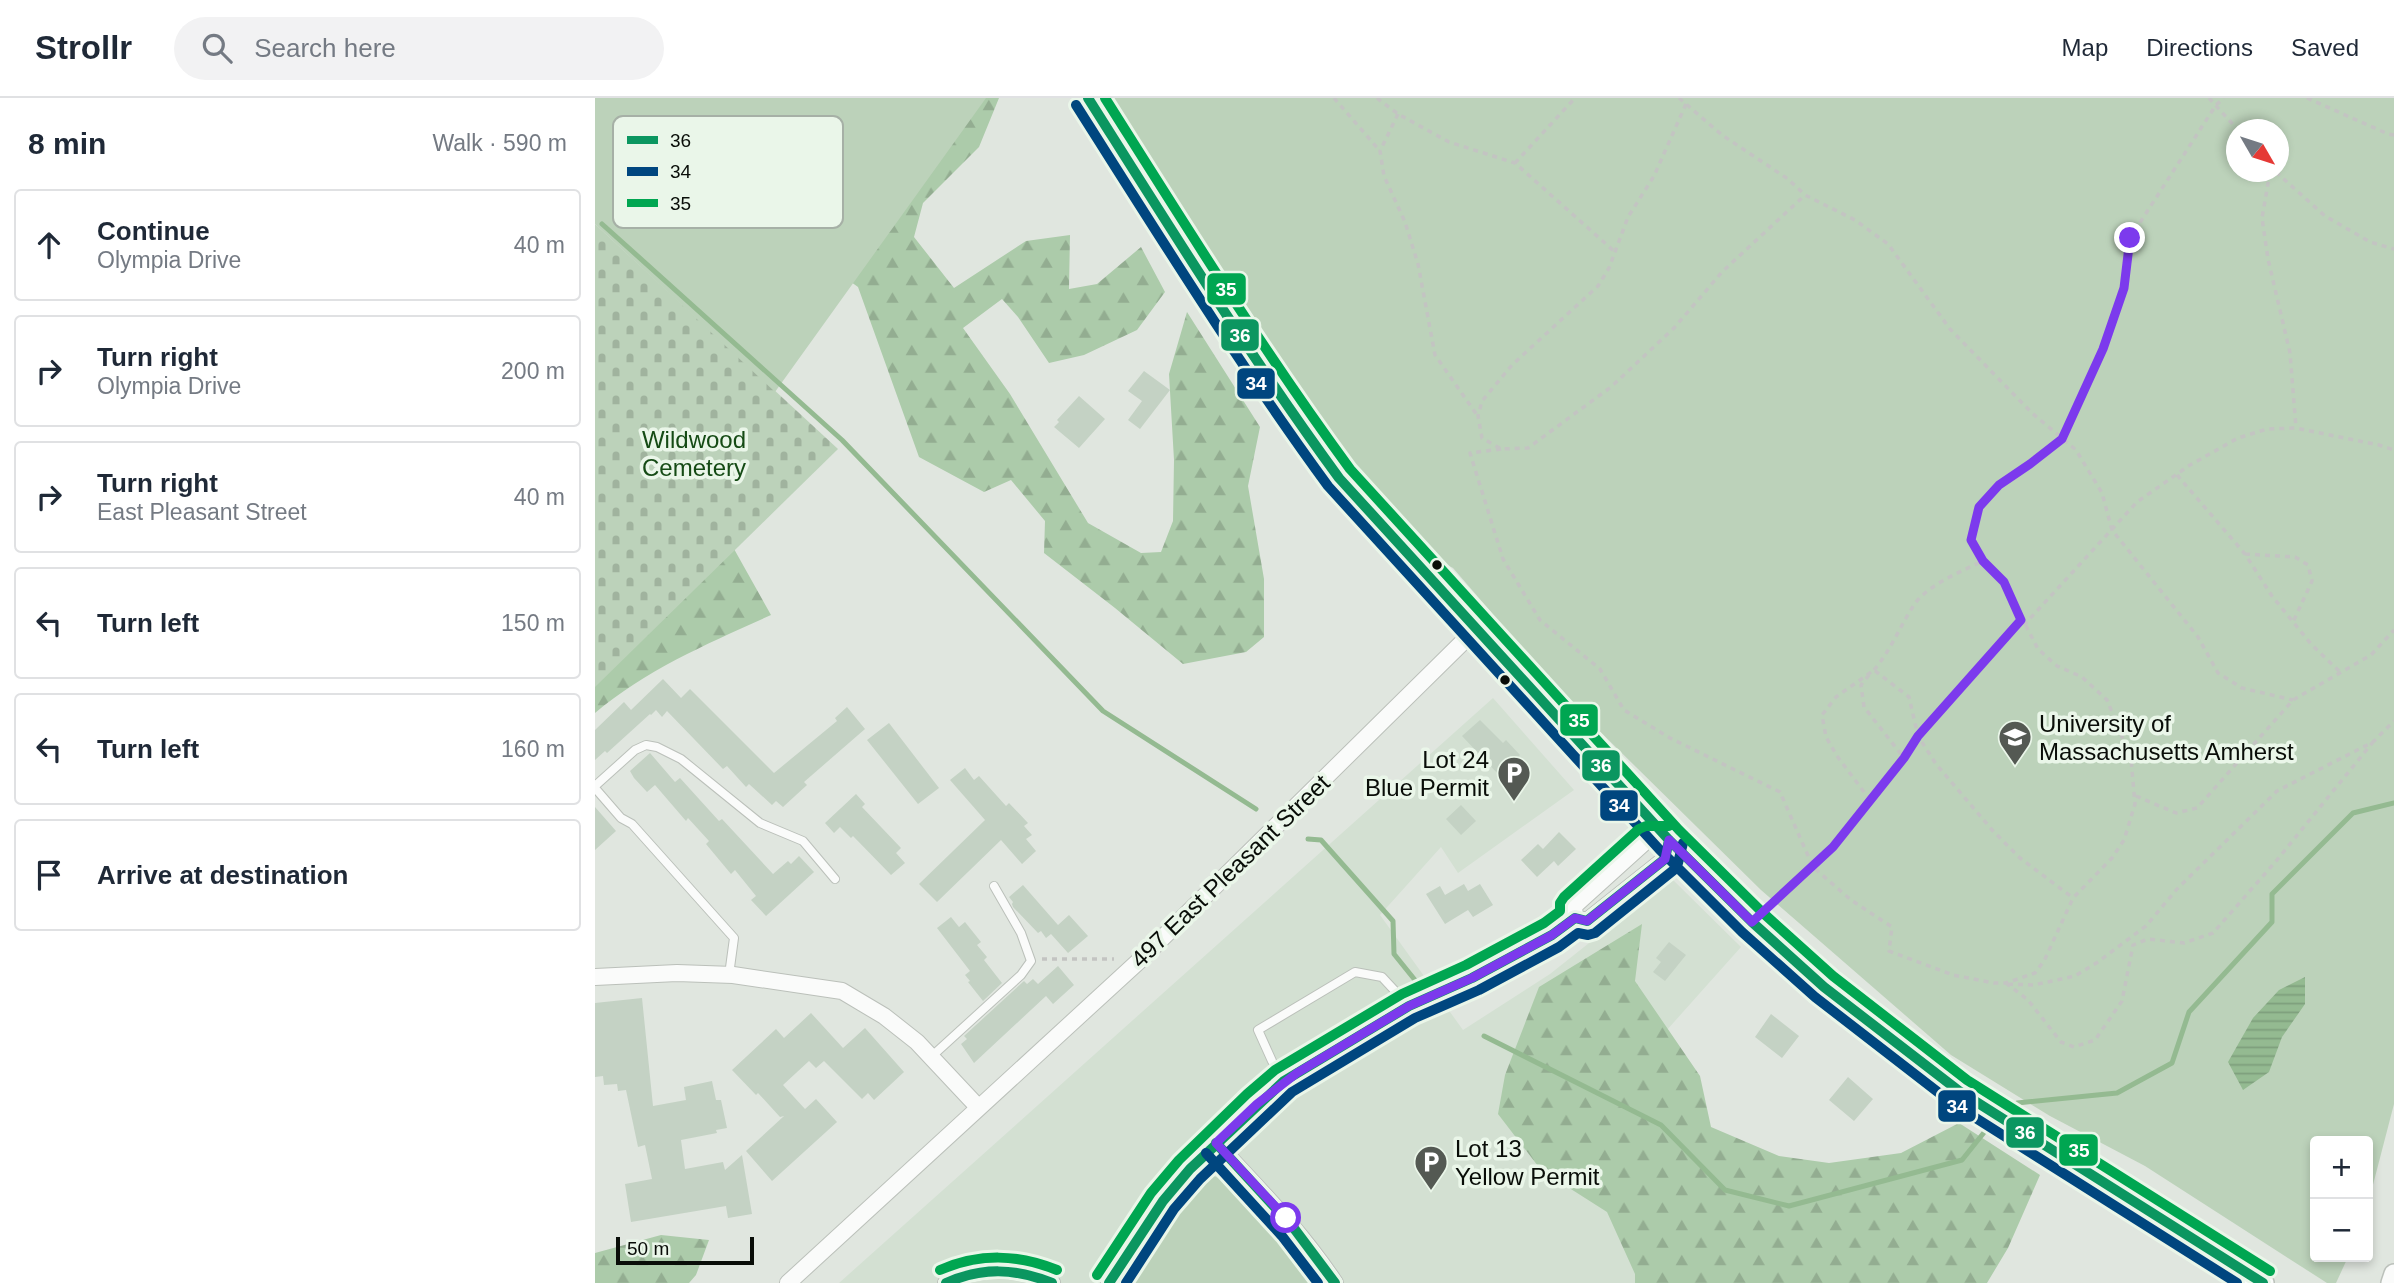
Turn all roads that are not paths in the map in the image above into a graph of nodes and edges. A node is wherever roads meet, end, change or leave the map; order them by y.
1 (1088, 98) edge
2 (1476, 629) junction
3 (595, 787) edge
4 (1669, 840) junction
5 (835, 879) dead end
6 (994, 886) dead end
7 (1575, 918) junction
8 (729, 975) junction
9 (595, 977) edge
10 (1409, 1006) junction
11 (931, 1057) junction
12 (1284, 1081) junction
13 (978, 1107) junction
14 (1216, 1143) junction
15 (2394, 1274) edge
16 (788, 1283) edge
17 (946, 1283) edge
18 (1052, 1283) edge
19 (1109, 1283) edge
20 (1335, 1283) edge
21 (2263, 1283) edge
22 (2391, 1283) edge

1 - 2 main road
2 - 4 main road
2 - 13 street, 497 East Pleasant Street
3 - 5 lane
3 - 8 lane
4 - 7 street
4 - 7 street
4 - 21 main road
6 - 11 lane
7 - 10 street
8 - 9 street
8 - 11 street
10 - 12 street
10 - 12 lane
11 - 13 street
12 - 14 street
13 - 16 street, 497 East Pleasant Street
14 - 19 street
14 - 20 street
15 - 22 street
17 - 18 street

